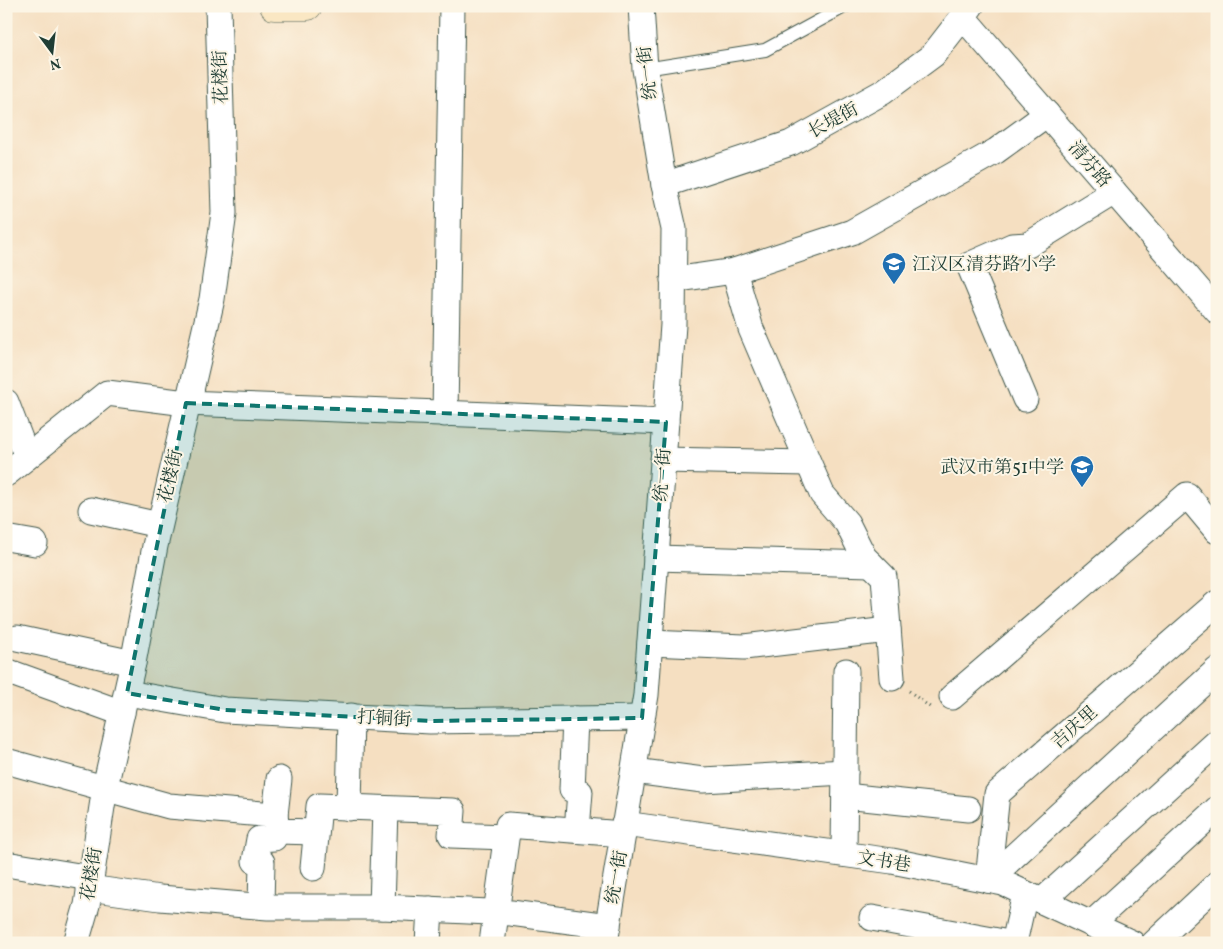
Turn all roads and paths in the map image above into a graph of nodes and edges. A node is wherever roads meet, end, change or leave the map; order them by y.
1 (218, 6) edge
2 (274, 6) edge
3 (308, 6) edge
4 (452, 6) edge
5 (641, 6) edge
6 (846, 6) edge
7 (967, 12) edge
8 (645, 69) junction
9 (1047, 114) junction
10 (664, 185) junction
11 (1114, 192) junction
12 (734, 271) junction
13 (673, 280) junction
14 (1217, 312) edge
15 (1025, 399) dead end
16 (6, 402) edge
17 (186, 403) junction
18 (446, 414) junction
19 (666, 422) junction
20 (27, 458) junction
21 (663, 460) junction
22 (808, 463) junction
23 (6, 474) edge
24 (90, 510) dead end
25 (159, 525) junction
26 (1217, 530) edge
27 (6, 538) edge
28 (35, 543) dead end
29 (656, 558) junction
30 (871, 564) junction
31 (1217, 603) edge
32 (888, 630) junction
33 (17, 638) dead end
34 (650, 643) junction
35 (133, 663) junction
36 (1217, 670) edge
37 (6, 671) edge
38 (846, 671) dead end
39 (892, 678) dead end
40 (952, 696) dead end
41 (125, 703) junction
42 (351, 716) junction
43 (642, 718) junction
44 (575, 719) junction
45 (1217, 742) edge
46 (6, 761) edge
47 (634, 770) junction
48 (280, 778) dead end
49 (845, 784) junction
50 (106, 787) junction
51 (348, 808) junction
52 (385, 809) junction
53 (968, 809) dead end
54 (1217, 809) edge
55 (276, 823) junction
56 (624, 829) junction
57 (577, 830) junction
58 (316, 832) junction
59 (506, 837) junction
60 (844, 854) junction
61 (6, 864) edge
62 (313, 868) dead end
63 (988, 880) junction
64 (90, 883) junction
65 (1217, 884) edge
66 (1034, 897) junction
67 (261, 906) junction
68 (382, 907) junction
69 (430, 909) junction
70 (495, 913) junction
71 (872, 918) dead end
72 (1092, 924) junction
73 (606, 934) edge
74 (76, 943) edge
75 (428, 943) edge
76 (492, 943) edge
77 (1009, 943) edge
78 (1014, 943) edge
79 (1132, 943) edge
80 (1154, 943) edge

1 - 17 street, 花楼街
2 - 3 street
4 - 18 street
5 - 8 street, 统一街
6 - 8 lane
7 - 9 street, 清芬路
7 - 10 street, 长堤街
8 - 10 street, 统一街
9 - 11 street, 清芬路
9 - 12 street
10 - 13 street, 统一街
11 - 14 street, 清芬路
11 - 15 street
12 - 13 street
12 - 22 street
13 - 19 street, 统一街
16 - 20 street
17 - 18 street
17 - 20 street
17 - 25 street, 花楼街
18 - 19 street
19 - 21 street, 统一街
20 - 23 street
21 - 22 street
21 - 29 street, 统一街
22 - 30 street
24 - 25 street
25 - 35 street, 花楼街
26 - 40 street
27 - 28 street
29 - 30 street
29 - 34 street, 统一街
30 - 32 street
31 - 63 street, 吉庆里
32 - 34 street
32 - 39 street
33 - 35 street
34 - 43 street, 统一街
35 - 41 street, 花楼街
36 - 63 street
37 - 41 street, 打铜街
38 - 49 street
41 - 42 street, 打铜街
41 - 50 street, 花楼街
42 - 44 street, 打铜街
42 - 51 street
43 - 44 street, 打铜街
43 - 47 street, 统一街
44 - 57 street
45 - 66 street
46 - 50 street
47 - 49 street
47 - 56 street, 统一街
48 - 55 street
49 - 53 street
49 - 60 street
50 - 55 street
50 - 64 street, 花楼街
51 - 52 street
51 - 58 street
52 - 59 street
52 - 68 street
54 - 72 street
55 - 58 street
55 - 67 street
56 - 57 street, 文书巷
56 - 60 street, 文书巷
56 - 73 street, 统一街
57 - 59 street, 文书巷
58 - 62 street
59 - 70 street
60 - 63 street, 文书巷
61 - 64 street
63 - 66 street, 文书巷
64 - 67 street
64 - 74 street, 花楼街
65 - 80 street
66 - 72 street, 文书巷
66 - 78 street
67 - 68 street
68 - 69 street
69 - 70 street
69 - 75 street
70 - 73 street
70 - 76 street
71 - 77 street
72 - 79 street, 文书巷

